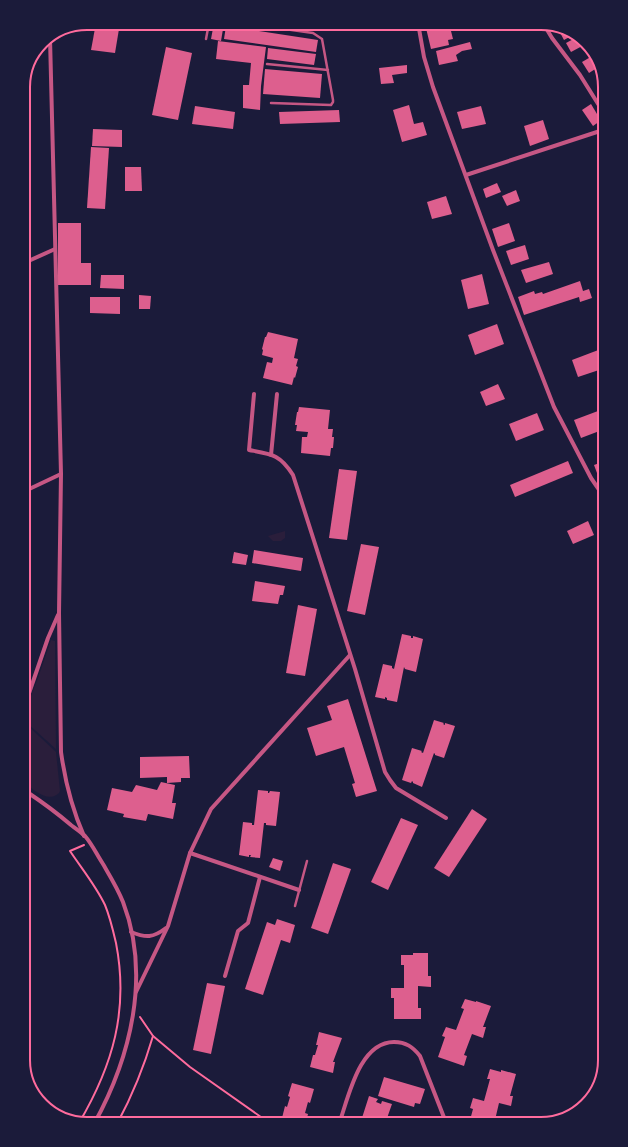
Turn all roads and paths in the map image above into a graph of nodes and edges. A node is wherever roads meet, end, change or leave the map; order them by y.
1 (208, 30) edge
2 (291, 30) edge
3 (419, 30) edge
4 (547, 30) edge
5 (206, 39) dead end
6 (50, 44) edge
7 (267, 64) dead end
8 (328, 70) junction
9 (271, 103) dead end
10 (598, 104) edge
11 (598, 132) edge
12 (466, 175) junction
13 (55, 248) junction
14 (30, 260) edge
15 (254, 394) dead end
16 (277, 394) dead end
17 (271, 455) junction
18 (61, 474) junction
19 (30, 489) edge
20 (598, 489) edge
21 (58, 613) junction
22 (350, 656) junction
23 (30, 690) edge
24 (30, 794) edge
25 (446, 818) dead end
26 (84, 836) junction
27 (89, 843) junction
28 (190, 853) junction
29 (307, 861) dead end
30 (260, 877) junction
31 (299, 890) junction
32 (295, 906) dead end
33 (168, 926) junction
34 (131, 932) junction
35 (225, 976) dead end
36 (136, 992) junction
37 (134, 1007) junction
38 (153, 1036) junction
39 (82, 1117) edge
40 (98, 1117) edge
41 (121, 1117) edge
42 (261, 1117) edge
43 (341, 1117) edge
44 (444, 1117) edge

1 - 5 lane
2 - 8 lane
3 - 12 street
4 - 10 street
6 - 13 street
7 - 8 lane
8 - 9 lane
11 - 12 street
12 - 20 street
13 - 14 street
13 - 18 street
15 - 17 street
16 - 17 street
17 - 22 street
18 - 19 street
18 - 21 street
21 - 23 street
21 - 26 street
22 - 25 street
22 - 28 street
24 - 26 street
26 - 27 street
27 - 34 street
27 - 39 path
28 - 30 street
28 - 33 street
29 - 31 lane
30 - 31 street
30 - 35 street
31 - 32 lane
33 - 34 street
33 - 36 street
34 - 36 street
36 - 37 street
37 - 38 path
37 - 40 street
38 - 41 path
38 - 42 path
43 - 44 street

